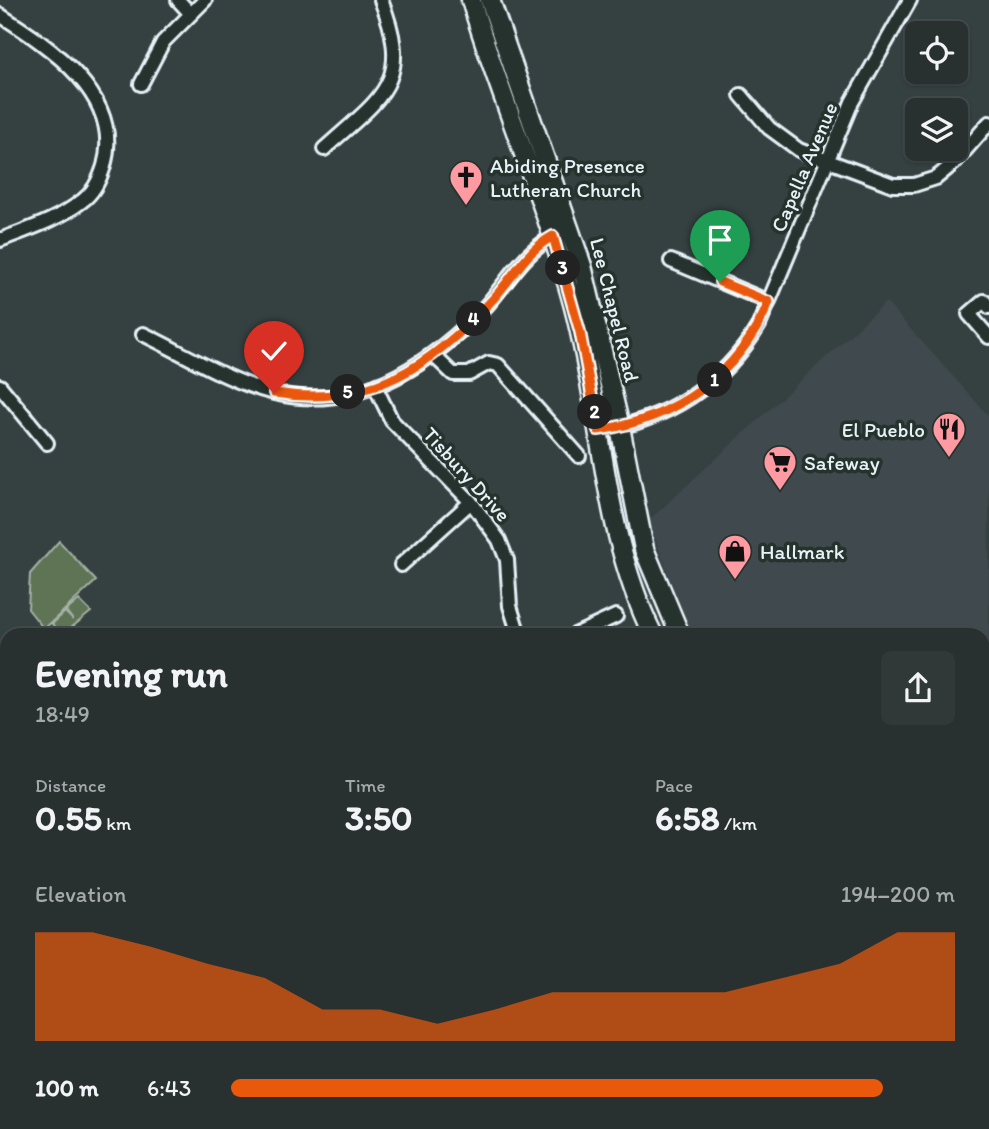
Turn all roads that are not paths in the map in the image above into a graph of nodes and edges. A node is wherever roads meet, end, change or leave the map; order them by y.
1 (178, 0) edge
2 (205, 0) edge
3 (381, 0) edge
4 (471, 0) edge
5 (490, 0) edge
6 (910, 0) edge
7 (190, 13) junction
8 (0, 15) edge
9 (141, 84) dead end
10 (741, 95) dead end
11 (989, 123) edge
12 (324, 149) dead end
13 (827, 161) junction
14 (571, 229) junction
15 (553, 236) junction
16 (0, 240) edge
17 (671, 261) dead end
18 (769, 302) junction
19 (989, 307) edge
20 (143, 334) dead end
21 (989, 337) edge
22 (433, 355) junction
23 (0, 386) edge
24 (376, 388) junction
25 (620, 427) junction
26 (598, 430) junction
27 (47, 443) dead end
28 (579, 456) dead end
29 (471, 502) junction
30 (401, 565) dead end
31 (616, 616) dead end
32 (517, 628) edge
33 (590, 628) edge
34 (650, 628) edge
35 (677, 628) edge

1 - 7 street
2 - 7 street
3 - 12 street
4 - 15 main road, Lee Chapel Road
5 - 14 main road, Lee Chapel Road
6 - 13 street, Capella Avenue
7 - 9 street
8 - 16 street
10 - 13 street
11 - 13 street
13 - 18 street, Capella Avenue
14 - 15 street
14 - 25 main road, Lee Chapel Road
15 - 22 street
15 - 26 main road, Lee Chapel Road
17 - 18 street
18 - 25 street, Capella Avenue
19 - 21 street
20 - 24 street
22 - 24 street
22 - 28 street
23 - 27 street
24 - 29 street, Tisbury Drive
25 - 26 street, Capella Avenue
25 - 35 main road, Lee Chapel Road
26 - 34 main road, Lee Chapel Road
29 - 30 street
29 - 32 street, Tisbury Drive
31 - 33 street

